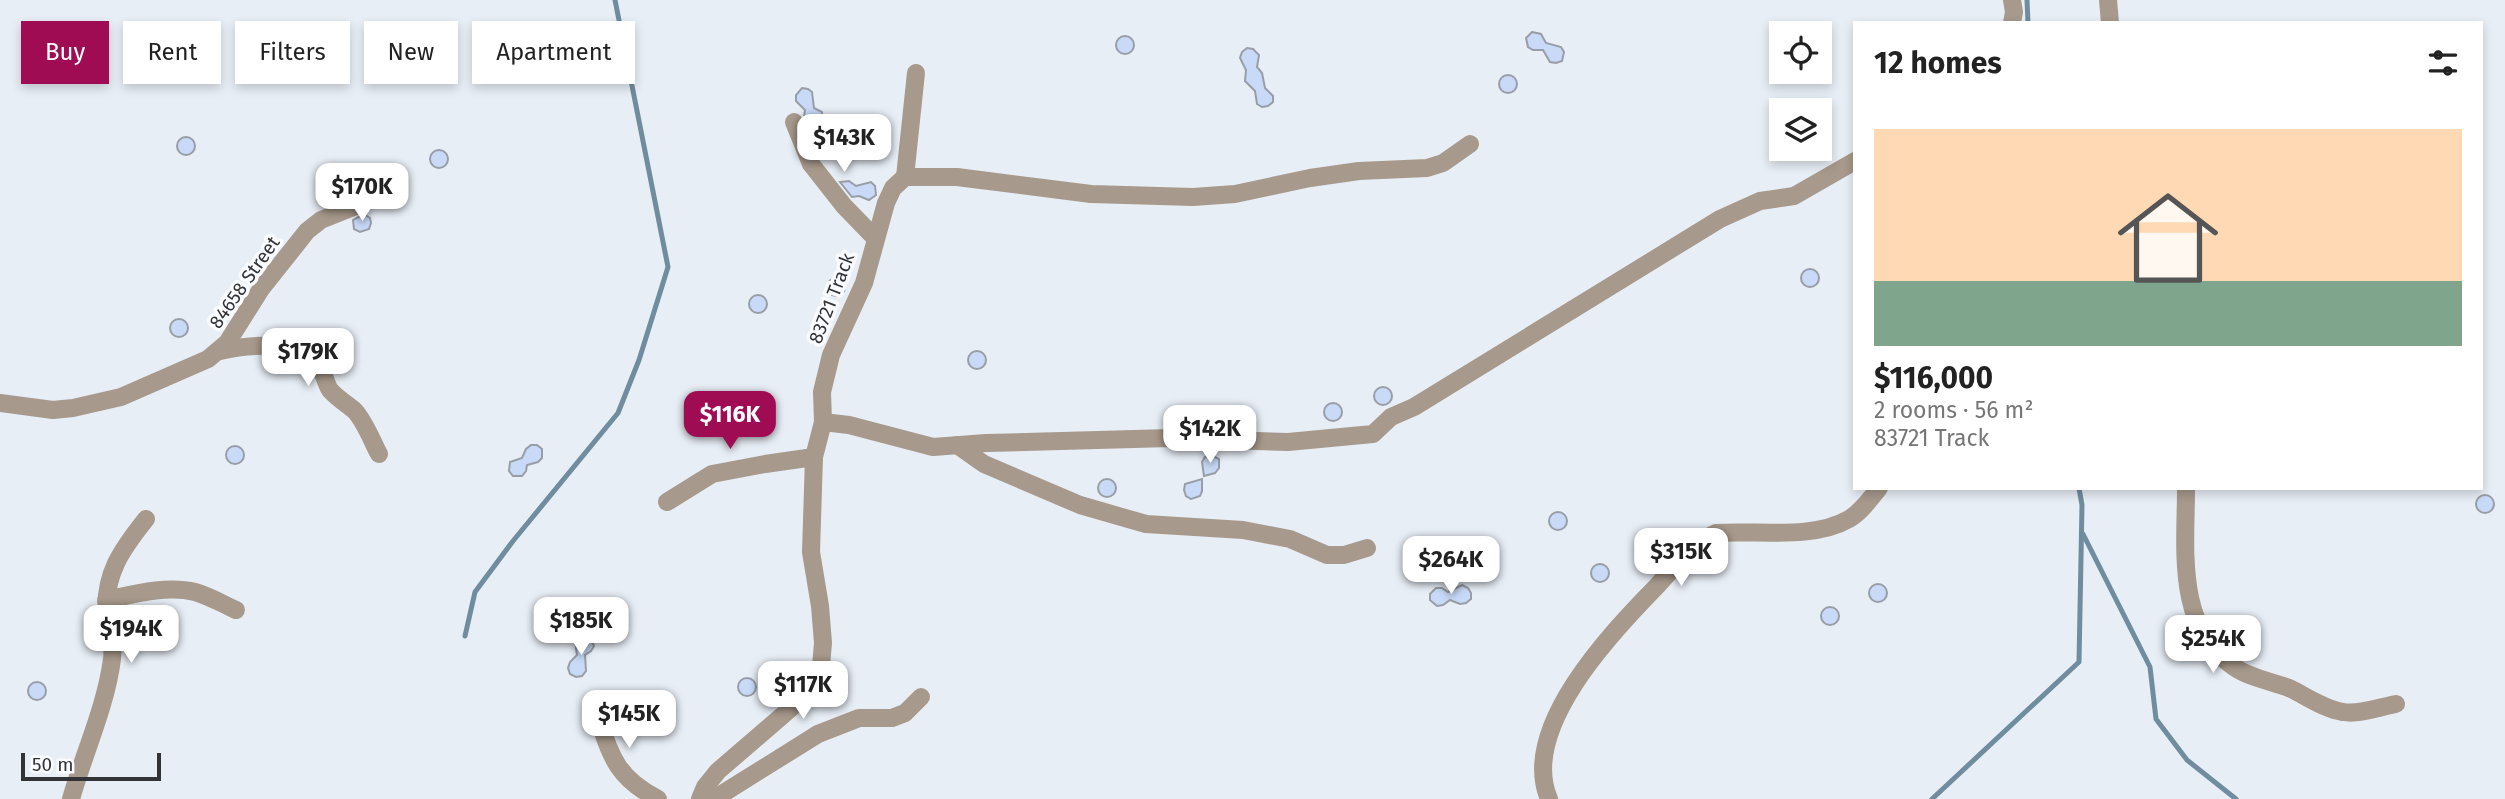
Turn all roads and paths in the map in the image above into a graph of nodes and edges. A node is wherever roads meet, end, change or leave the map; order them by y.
1 (2012, 0) edge
2 (2108, 0) edge
3 (2012, 21) edge
4 (2110, 21) edge
5 (916, 73) dead end
6 (794, 122) dead end
7 (1470, 144) dead end
8 (1853, 162) edge
9 (905, 177) junction
10 (356, 206) dead end
11 (875, 238) junction
12 (220, 351) junction
13 (0, 403) edge
14 (823, 422) junction
15 (957, 445) junction
16 (379, 454) dead end
17 (814, 457) junction
18 (1877, 490) edge
19 (2186, 490) edge
20 (667, 502) dead end
21 (146, 519) dead end
22 (1367, 548) dead end
23 (106, 600) junction
24 (236, 610) dead end
25 (921, 697) dead end
26 (2396, 704) dead end
27 (595, 708) dead end
28 (71, 799) edge
29 (658, 799) edge
30 (701, 799) edge
31 (714, 799) edge
32 (1549, 799) edge

1 - 3 street
2 - 4 street
5 - 9 street
6 - 11 street
7 - 9 street
8 - 15 street
9 - 11 street, 83721 Track
10 - 12 street, 84658 Street
11 - 14 street, 83721 Track
12 - 13 street, 84658 Street
12 - 16 street
14 - 15 street
14 - 17 street, 83721 Track
15 - 22 street
17 - 20 street
17 - 30 street, 83721 Track
18 - 32 street
19 - 26 street
21 - 23 street
23 - 24 street
23 - 28 street
25 - 31 street
27 - 29 street

